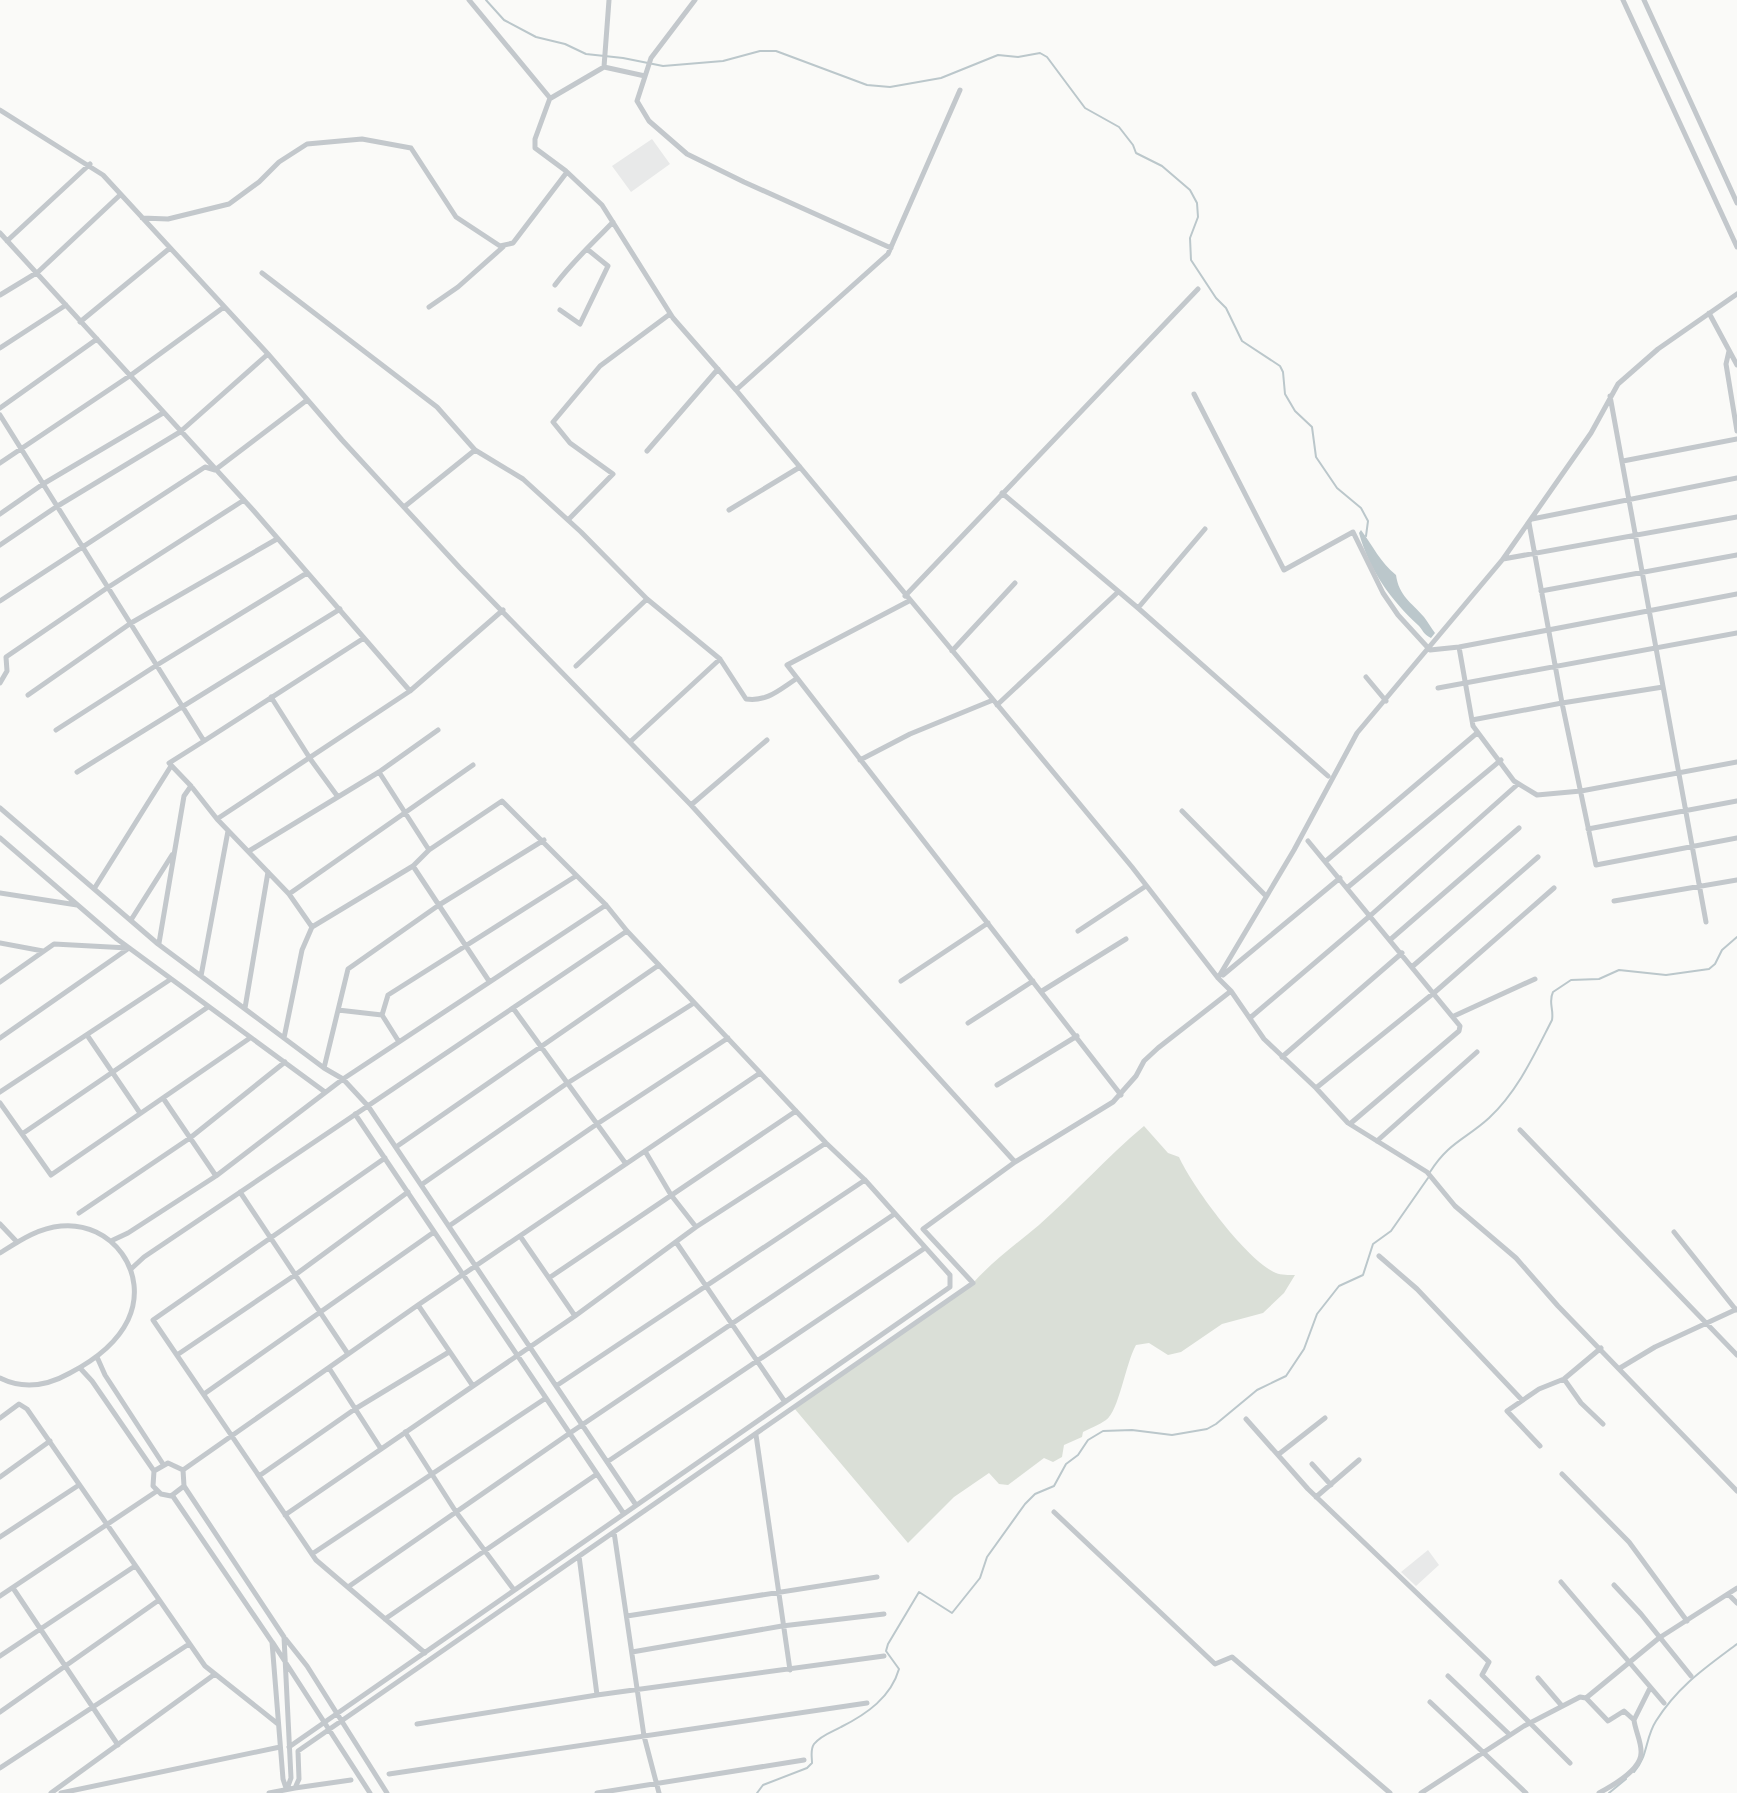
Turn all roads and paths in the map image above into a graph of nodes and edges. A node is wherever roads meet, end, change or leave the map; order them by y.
1 (469, 0) edge
2 (609, 0) edge
3 (695, 0) edge
4 (1623, 0) edge
5 (1644, 0) edge
6 (604, 67) junction
7 (645, 76) junction
8 (960, 90) dead end
9 (550, 98) junction
10 (0, 110) edge
11 (90, 164) junction
12 (567, 172) junction
13 (120, 195) junction
14 (1737, 203) edge
15 (142, 218) junction
16 (613, 222) junction
17 (3, 238) edge
18 (507, 244) junction
19 (1737, 247) edge
20 (170, 248) junction
21 (891, 248) junction
22 (587, 249) junction
23 (38, 272) junction
24 (262, 273) dead end
25 (555, 285) dead end
26 (1198, 289) dead end
27 (1737, 294) edge
28 (0, 295) edge
29 (66, 305) junction
30 (224, 307) junction
31 (429, 307) dead end
32 (560, 310) dead end
33 (1709, 313) junction
34 (670, 314) junction
35 (80, 322) junction
36 (97, 339) junction
37 (0, 348) edge
38 (1729, 351) junction
39 (268, 354) junction
40 (1737, 365) edge
41 (718, 369) junction
42 (131, 375) junction
43 (736, 390) junction
44 (1194, 394) dead end
45 (1610, 396) junction
46 (307, 400) junction
47 (0, 408) edge
48 (163, 413) junction
49 (0, 415) edge
50 (1737, 431) edge
51 (180, 432) junction
52 (1737, 439) edge
53 (21, 449) junction
54 (475, 450) junction
55 (647, 451) dead end
56 (1623, 461) junction
57 (0, 463) edge
58 (800, 467) junction
59 (215, 470) junction
60 (1737, 478) edge
61 (43, 484) junction
62 (1002, 493) junction
63 (1629, 498) junction
64 (244, 500) junction
65 (56, 507) junction
66 (404, 507) junction
67 (729, 510) dead end
68 (0, 514) edge
69 (1737, 517) edge
70 (568, 520) junction
71 (1530, 521) junction
72 (1205, 529) dead end
73 (1636, 536) junction
74 (277, 539) junction
75 (0, 545) edge
76 (81, 546) junction
77 (1534, 554) junction
78 (1737, 555) edge
79 (1503, 559) junction
80 (307, 573) junction
81 (1643, 574) junction
82 (1015, 583) dead end
83 (107, 588) junction
84 (1541, 591) junction
85 (1118, 592) junction
86 (1737, 594) edge
87 (647, 599) junction
88 (907, 599) junction
89 (0, 601) edge
90 (1138, 608) junction
91 (340, 609) junction
92 (503, 610) junction
93 (1649, 611) junction
94 (131, 623) junction
95 (1548, 630) junction
96 (1737, 633) edge
97 (364, 638) junction
98 (1459, 647) junction
99 (1656, 648) junction
100 (1430, 650) junction
101 (952, 651) junction
102 (720, 659) junction
103 (157, 665) junction
104 (576, 666) dead end
105 (1555, 667) junction
106 (1366, 677) dead end
107 (796, 679) junction
108 (0, 683) edge
109 (1467, 684) junction
110 (1663, 687) junction
111 (1438, 688) dead end
112 (410, 691) junction
113 (28, 695) dead end
114 (271, 697) junction
115 (1386, 701) junction
116 (995, 703) junction
117 (1562, 703) junction
118 (182, 707) junction
119 (1472, 720) junction
120 (56, 730) dead end
121 (438, 730) dead end
122 (1477, 733) junction
123 (767, 740) dead end
124 (204, 741) junction
125 (631, 741) junction
126 (311, 760) junction
127 (860, 760) junction
128 (1501, 760) junction
129 (1737, 762) edge
130 (473, 765) dead end
131 (171, 766) junction
132 (1678, 771) junction
133 (77, 772) dead end
134 (379, 772) junction
135 (1328, 776) dead end
136 (1518, 784) junction
137 (191, 786) junction
138 (1581, 791) junction
139 (338, 797) junction
140 (1737, 801) edge
141 (691, 805) junction
142 (0, 808) edge
143 (1685, 810) junction
144 (1182, 811) dead end
145 (403, 813) junction
146 (217, 819) junction
147 (1519, 828) dead end
148 (1588, 829) junction
149 (228, 831) junction
150 (0, 838) edge
151 (1737, 838) edge
152 (544, 840) junction
153 (1308, 841) dead end
154 (0, 845) edge
155 (9, 846) junction
156 (1692, 847) junction
157 (429, 850) junction
158 (174, 851) junction
159 (249, 851) junction
160 (1538, 857) dead end
161 (1326, 861) junction
162 (413, 866) junction
163 (268, 871) junction
164 (576, 876) junction
165 (1340, 878) junction
166 (1737, 880) edge
167 (1146, 886) junction
168 (1699, 886) junction
169 (1348, 887) junction
170 (1554, 888) dead end
171 (94, 889) junction
172 (0, 893) edge
173 (289, 894) junction
174 (1266, 896) junction
175 (1614, 901) dead end
176 (439, 905) junction
177 (606, 905) junction
178 (78, 906) junction
179 (1371, 915) junction
180 (131, 920) junction
181 (1706, 922) dead end
182 (988, 923) junction
183 (312, 927) junction
184 (627, 931) junction
185 (1078, 931) dead end
186 (1126, 939) dead end
187 (1391, 939) junction
188 (0, 943) edge
189 (158, 944) junction
190 (465, 945) junction
191 (129, 948) junction
192 (44, 951) junction
193 (1402, 953) junction
194 (659, 965) junction
195 (1413, 966) junction
196 (201, 976) junction
197 (1219, 978) junction
198 (171, 979) junction
199 (1535, 979) dead end
200 (489, 981) junction
201 (901, 981) dead end
202 (1033, 981) junction
203 (0, 982) edge
204 (1042, 991) junction
205 (1231, 991) junction
206 (1435, 992) junction
207 (694, 1003) junction
208 (208, 1007) junction
209 (513, 1008) junction
210 (245, 1009) junction
211 (338, 1010) junction
212 (382, 1015) junction
213 (1454, 1016) junction
214 (1250, 1018) junction
215 (968, 1023) dead end
216 (87, 1035) junction
217 (1077, 1036) junction
218 (0, 1038) edge
219 (250, 1038) junction
220 (284, 1038) junction
221 (728, 1038) junction
222 (399, 1042) junction
223 (542, 1047) junction
224 (1477, 1052) dead end
225 (1282, 1057) junction
226 (285, 1062) junction
227 (324, 1068) junction
228 (112, 1073) junction
229 (760, 1073) junction
230 (343, 1079) junction
231 (566, 1084) junction
232 (997, 1085) dead end
233 (1316, 1088) junction
234 (0, 1092) edge
235 (325, 1092) junction
236 (1121, 1095) junction
237 (163, 1098) junction
238 (0, 1103) edge
239 (368, 1106) junction
240 (796, 1111) junction
241 (140, 1113) junction
242 (355, 1114) junction
243 (1351, 1123) junction
244 (597, 1124) junction
245 (1520, 1130) dead end
246 (22, 1134) junction
247 (190, 1138) junction
248 (1377, 1141) junction
249 (826, 1143) junction
250 (396, 1147) junction
251 (645, 1151) junction
252 (385, 1158) junction
253 (1015, 1162) junction
254 (626, 1164) junction
255 (216, 1176) junction
256 (865, 1180) junction
257 (421, 1185) junction
258 (240, 1192) junction
259 (408, 1192) junction
260 (671, 1195) junction
261 (79, 1213) dead end
262 (893, 1215) junction
263 (0, 1224) edge
264 (449, 1226) junction
265 (696, 1227) junction
266 (434, 1232) junction
267 (1674, 1232) dead end
268 (270, 1236) junction
269 (520, 1236) junction
270 (113, 1240) junction
271 (17, 1242) junction
272 (676, 1242) junction
273 (925, 1248) junction
274 (0, 1253) edge
275 (1379, 1256) dead end
276 (476, 1266) junction
277 (131, 1269) junction
278 (295, 1275) junction
279 (463, 1275) junction
280 (549, 1278) junction
281 (706, 1284) junction
282 (418, 1305) junction
283 (1736, 1310) edge
284 (321, 1313) junction
285 (575, 1316) junction
286 (1706, 1322) junction
287 (731, 1326) junction
288 (530, 1347) junction
289 (1601, 1348) junction
290 (449, 1352) junction
291 (348, 1354) junction
292 (177, 1355) junction
293 (517, 1355) junction
294 (1737, 1355) edge
295 (97, 1357) junction
296 (756, 1361) junction
297 (80, 1368) junction
298 (329, 1368) junction
299 (1620, 1368) junction
300 (0, 1378) edge
301 (1564, 1379) junction
302 (473, 1386) junction
303 (556, 1386) junction
304 (204, 1394) junction
305 (546, 1398) junction
306 (1522, 1400) junction
307 (785, 1402) junction
308 (355, 1409) junction
309 (0, 1418) edge
310 (1325, 1418) dead end
311 (1246, 1419) dead end
312 (1603, 1424) dead end
313 (583, 1426) junction
314 (405, 1432) junction
315 (570, 1433) junction
316 (232, 1435) junction
317 (756, 1435) junction
318 (50, 1441) junction
319 (1540, 1446) dead end
320 (381, 1449) junction
321 (1279, 1454) junction
322 (1359, 1460) dead end
323 (607, 1462) junction
324 (163, 1464) junction
325 (1312, 1464) dead end
326 (183, 1470) junction
327 (154, 1471) junction
328 (432, 1474) junction
329 (597, 1474) junction
330 (1562, 1474) dead end
331 (259, 1476) junction
332 (0, 1477) edge
333 (79, 1485) junction
334 (1331, 1485) junction
335 (184, 1486) junction
336 (157, 1491) junction
337 (1737, 1491) edge
338 (172, 1495) junction
339 (1316, 1497) junction
340 (636, 1505) junction
341 (456, 1512) junction
342 (1054, 1512) dead end
343 (624, 1514) junction
344 (285, 1515) junction
345 (106, 1523) junction
346 (614, 1532) junction
347 (0, 1537) edge
348 (486, 1550) junction
349 (312, 1554) junction
350 (579, 1556) junction
351 (135, 1566) junction
352 (877, 1577) dead end
353 (1561, 1582) dead end
354 (1614, 1585) dead end
355 (348, 1587) junction
356 (13, 1588) junction
357 (1737, 1588) edge
358 (514, 1590) junction
359 (779, 1593) junction
360 (1728, 1594) junction
361 (0, 1596) edge
362 (159, 1600) junction
363 (1737, 1603) edge
364 (884, 1614) dead end
365 (627, 1616) junction
366 (385, 1619) junction
367 (1687, 1621) junction
368 (782, 1626) junction
369 (40, 1629) junction
370 (284, 1637) junction
371 (1659, 1638) junction
372 (272, 1642) junction
373 (189, 1644) junction
374 (632, 1652) junction
375 (425, 1653) junction
376 (0, 1656) edge
377 (884, 1656) dead end
378 (285, 1660) junction
379 (1630, 1663) junction
380 (66, 1667) junction
381 (790, 1670) junction
382 (215, 1674) junction
383 (1448, 1676) dead end
384 (1691, 1676) dead end
385 (1538, 1678) dead end
386 (1650, 1688) junction
387 (637, 1691) junction
388 (597, 1695) junction
389 (1586, 1698) junction
390 (1430, 1702) dead end
391 (867, 1703) dead end
392 (1664, 1703) dead end
393 (1562, 1706) junction
394 (93, 1707) junction
395 (0, 1712) edge
396 (337, 1714) junction
397 (341, 1720) junction
398 (1634, 1720) junction
399 (325, 1722) junction
400 (1531, 1723) junction
401 (278, 1724) junction
402 (417, 1724) dead end
403 (329, 1729) junction
404 (1510, 1735) junction
405 (644, 1736) junction
406 (118, 1745) junction
407 (280, 1747) junction
408 (289, 1747) junction
409 (1484, 1752) junction
410 (804, 1760) dead end
411 (1570, 1763) dead end
412 (0, 1768) edge
413 (389, 1774) dead end
414 (351, 1780) dead end
415 (658, 1783) junction
416 (295, 1788) junction
417 (287, 1792) edge
418 (51, 1793) edge
419 (61, 1793) edge
420 (269, 1793) edge
421 (370, 1793) edge
422 (387, 1793) edge
423 (597, 1793) edge
424 (659, 1793) edge
425 (1390, 1793) edge
426 (1421, 1793) edge
427 (1526, 1793) edge
428 (1599, 1793) edge

1 - 9 street
2 - 6 street
3 - 7 street
4 - 19 street
5 - 14 street
6 - 7 street
6 - 9 street
7 - 21 street
8 - 21 street
9 - 12 street
10 - 11 street
11 - 13 street
11 - 17 street
12 - 16 street
12 - 18 street
13 - 15 street
13 - 23 street
15 - 18 street
15 - 20 street
16 - 22 street
16 - 34 street
17 - 23 street
18 - 31 street
20 - 30 street
20 - 35 street
21 - 43 street
22 - 25 street
22 - 32 street
23 - 28 street
23 - 29 street
24 - 54 street
26 - 62 street
27 - 33 street
29 - 35 street
29 - 37 street
30 - 39 street
30 - 42 street
33 - 38 street
33 - 45 street
34 - 41 street
34 - 70 street
35 - 36 street
36 - 42 street
36 - 47 street
38 - 40 street
38 - 50 street
39 - 46 street
39 - 51 street
41 - 43 street
41 - 55 street
42 - 48 street
42 - 53 street
43 - 58 street
44 - 100 street
45 - 56 street
45 - 71 street
46 - 59 street
46 - 66 street
48 - 51 street
48 - 61 street
49 - 53 street
51 - 59 street
51 - 65 street
52 - 56 street
53 - 57 street
53 - 61 street
54 - 66 street
54 - 70 street
56 - 63 street
58 - 67 street
58 - 88 street
59 - 64 street
59 - 76 street
60 - 63 street
61 - 65 street
61 - 68 street
62 - 85 street
62 - 88 street
63 - 71 street
63 - 73 street
64 - 74 street
64 - 83 street
65 - 75 street
65 - 76 street
66 - 92 street
69 - 73 street
70 - 87 street
71 - 77 street
71 - 79 street
72 - 90 street
73 - 77 street
73 - 81 street
74 - 80 street
74 - 94 street
76 - 83 street
76 - 89 street
77 - 79 street
77 - 84 street
78 - 81 street
79 - 100 street
80 - 91 street
80 - 103 street
81 - 84 street
81 - 93 street
82 - 101 street
83 - 94 street
83 - 108 street
84 - 95 street
85 - 90 street
85 - 116 street
86 - 93 street
87 - 102 street
87 - 104 street
88 - 101 street
88 - 107 street
90 - 135 street
91 - 97 street
91 - 118 street
92 - 112 street
92 - 125 street
93 - 95 street
93 - 99 street
94 - 103 street
94 - 113 street
95 - 98 street
95 - 105 street
96 - 99 street
97 - 112 street
97 - 114 street
98 - 100 street
98 - 109 street
99 - 105 street
99 - 110 street
100 - 115 street
101 - 116 street
102 - 107 street
102 - 125 street
103 - 118 street
103 - 120 street
105 - 109 street
105 - 117 street
106 - 115 street
107 - 127 street
109 - 111 street
109 - 119 street
110 - 117 street
110 - 132 street
112 - 126 street
114 - 124 street
114 - 126 street
115 - 174 street
116 - 127 street
116 - 167 street
117 - 119 street
117 - 138 street
118 - 124 street
118 - 133 street
119 - 122 street
121 - 134 street
122 - 128 street
122 - 161 street
123 - 141 street
124 - 131 street
125 - 141 street
126 - 139 street
126 - 146 street
127 - 182 street
128 - 136 street
128 - 169 street
129 - 132 street
130 - 145 street
131 - 137 street
131 - 171 street
132 - 138 street
132 - 143 street
134 - 139 street
134 - 145 street
136 - 138 street
136 - 179 street
137 - 146 street
137 - 158 street
138 - 148 street
139 - 159 street
140 - 143 street
141 - 253 street
142 - 171 street
143 - 148 street
143 - 156 street
144 - 174 street
145 - 157 street
145 - 173 street
146 - 149 street
147 - 187 street
148 - 156 street
149 - 159 street
149 - 196 street
150 - 155 street
151 - 156 street
152 - 157 street
152 - 164 street
152 - 176 street
153 - 161 street
154 - 155 street
155 - 178 street
156 - 168 street
157 - 162 street
158 - 180 street
158 - 189 street
159 - 163 street
160 - 195 street
161 - 165 street
162 - 176 street
162 - 183 street
163 - 173 street
163 - 210 street
164 - 177 street
164 - 190 street
165 - 169 street
165 - 197 street
166 - 168 street
167 - 185 street
167 - 197 street
168 - 175 street
168 - 181 street
169 - 179 street
170 - 206 street
171 - 180 street
172 - 178 street
173 - 183 street
174 - 197 street
176 - 190 street
176 - 211 street
177 - 184 street
177 - 200 street
178 - 191 street
179 - 187 street
179 - 214 street
180 - 189 street
182 - 201 street
182 - 202 street
183 - 220 street
184 - 194 street
184 - 209 street
186 - 204 street
187 - 193 street
188 - 192 street
189 - 196 street
190 - 200 street
190 - 212 street
191 - 192 street
191 - 198 street
191 - 218 street
192 - 203 street
193 - 195 street
193 - 225 street
194 - 207 street
194 - 223 street
195 - 206 street
196 - 210 street
197 - 205 street
198 - 208 street
198 - 216 street
199 - 213 street
200 - 222 street
202 - 204 street
202 - 215 street
204 - 217 street
205 - 214 street
205 - 236 street
206 - 213 street
206 - 233 street
207 - 221 street
207 - 231 street
208 - 219 street
208 - 228 street
209 - 223 street
209 - 239 street
210 - 220 street
211 - 212 street
211 - 227 street
212 - 222 street
213 - 243 street
214 - 225 street
216 - 228 street
216 - 234 street
217 - 232 street
217 - 236 street
219 - 226 street
219 - 237 street
220 - 227 street
221 - 229 street
221 - 244 street
222 - 230 street
223 - 231 street
223 - 250 street
224 - 248 street
225 - 233 street
226 - 235 street
226 - 247 street
227 - 230 street
228 - 241 street
228 - 246 street
229 - 240 street
229 - 251 street
230 - 235 street
230 - 239 street
231 - 244 street
231 - 257 street
233 - 243 street
235 - 255 street
236 - 253 street
237 - 241 street
237 - 247 street
238 - 246 street
239 - 242 street
239 - 250 street
240 - 249 street
240 - 260 street
241 - 246 street
242 - 252 street
242 - 258 street
243 - 248 street
244 - 254 street
244 - 264 street
245 - 286 street
247 - 255 street
247 - 261 street
248 - 289 street
249 - 256 street
249 - 265 street
250 - 257 street
251 - 254 street
251 - 260 street
252 - 259 street
252 - 268 street
253 - 317 street
254 - 269 street
255 - 270 street
256 - 262 street
256 - 281 street
257 - 264 street
258 - 268 street
258 - 277 street
259 - 266 street
259 - 278 street
260 - 265 street
260 - 280 street
262 - 273 street
262 - 287 street
263 - 271 street
264 - 276 street
265 - 272 street
266 - 279 street
266 - 284 street
267 - 283 street
268 - 278 street
268 - 292 street
269 - 276 street
269 - 280 street
270 - 271 street
270 - 277 street
271 - 274 street
272 - 281 street
272 - 285 street
273 - 296 street
273 - 307 street
275 - 306 street
276 - 279 street
276 - 288 street
277 - 295 street
278 - 284 street
278 - 292 street
279 - 282 street
279 - 293 street
280 - 285 street
281 - 287 street
281 - 303 street
282 - 290 street
282 - 291 street
283 - 286 street
284 - 291 street
284 - 304 street
285 - 288 street
286 - 294 street
286 - 299 street
287 - 296 street
287 - 313 street
288 - 293 street
288 - 303 street
289 - 299 street
289 - 301 street
290 - 302 street
290 - 308 street
291 - 298 street
292 - 304 street
293 - 302 street
293 - 305 street
295 - 297 street
295 - 324 street
296 - 307 street
296 - 323 street
297 - 300 street
297 - 327 street
298 - 308 street
298 - 316 street
299 - 337 street
301 - 306 street
301 - 312 street
302 - 314 street
303 - 313 street
304 - 316 street
305 - 315 street
305 - 328 street
306 - 319 street
307 - 340 street
308 - 320 street
308 - 331 street
309 - 318 street
310 - 321 street
311 - 321 street
313 - 315 street
313 - 323 street
314 - 320 street
314 - 328 street
315 - 329 street
315 - 341 street
316 - 326 street
316 - 331 street
317 - 346 street
317 - 359 street
318 - 332 street
318 - 333 street
320 - 344 street
321 - 339 street
322 - 334 street
323 - 340 street
324 - 326 street
324 - 327 street
325 - 334 street
326 - 335 street
327 - 336 street
328 - 341 street
328 - 349 street
329 - 343 street
329 - 348 street
330 - 367 street
331 - 344 street
333 - 345 street
333 - 347 street
334 - 339 street
335 - 338 street
335 - 370 street
336 - 338 street
336 - 345 street
338 - 372 street
339 - 400 street
340 - 343 street
341 - 348 street
341 - 355 street
342 - 425 street
343 - 358 street
344 - 349 street
345 - 351 street
345 - 356 street
346 - 350 street
346 - 365 street
348 - 358 street
348 - 366 street
349 - 355 street
350 - 388 street
350 - 397 street
351 - 362 street
351 - 369 street
352 - 359 street
353 - 379 street
354 - 371 street
355 - 366 street
356 - 361 street
356 - 369 street
357 - 360 street
358 - 375 street
359 - 365 street
359 - 368 street
360 - 363 street
360 - 367 street
362 - 373 street
362 - 380 street
364 - 368 street
365 - 374 street
366 - 375 street
367 - 371 street
368 - 374 street
368 - 381 street
369 - 376 street
369 - 380 street
370 - 378 street
370 - 396 street
371 - 379 street
371 - 384 street
372 - 378 street
372 - 401 street
373 - 382 street
373 - 394 street
374 - 387 street
375 - 396 street
377 - 381 street
378 - 399 street
378 - 408 street
379 - 386 street
379 - 389 street
380 - 394 street
380 - 395 street
381 - 387 street
382 - 401 street
382 - 406 street
383 - 404 street
385 - 393 street
386 - 392 street
386 - 398 street
387 - 388 street
387 - 405 street
388 - 402 street
389 - 393 street
389 - 398 street
390 - 409 street
391 - 405 street
393 - 400 street
394 - 406 street
394 - 412 street
396 - 397 street
396 - 399 street
397 - 403 street
397 - 422 street
398 - 428 street
399 - 403 street
399 - 408 street
400 - 404 street
400 - 411 street
401 - 407 street
403 - 416 street
403 - 421 street
404 - 409 street
405 - 413 street
405 - 415 street
406 - 418 street
407 - 417 street
407 - 419 street
408 - 417 street
409 - 426 street
409 - 427 street
410 - 415 street
414 - 416 street
415 - 423 street
415 - 424 street
416 - 417 street
417 - 420 street

